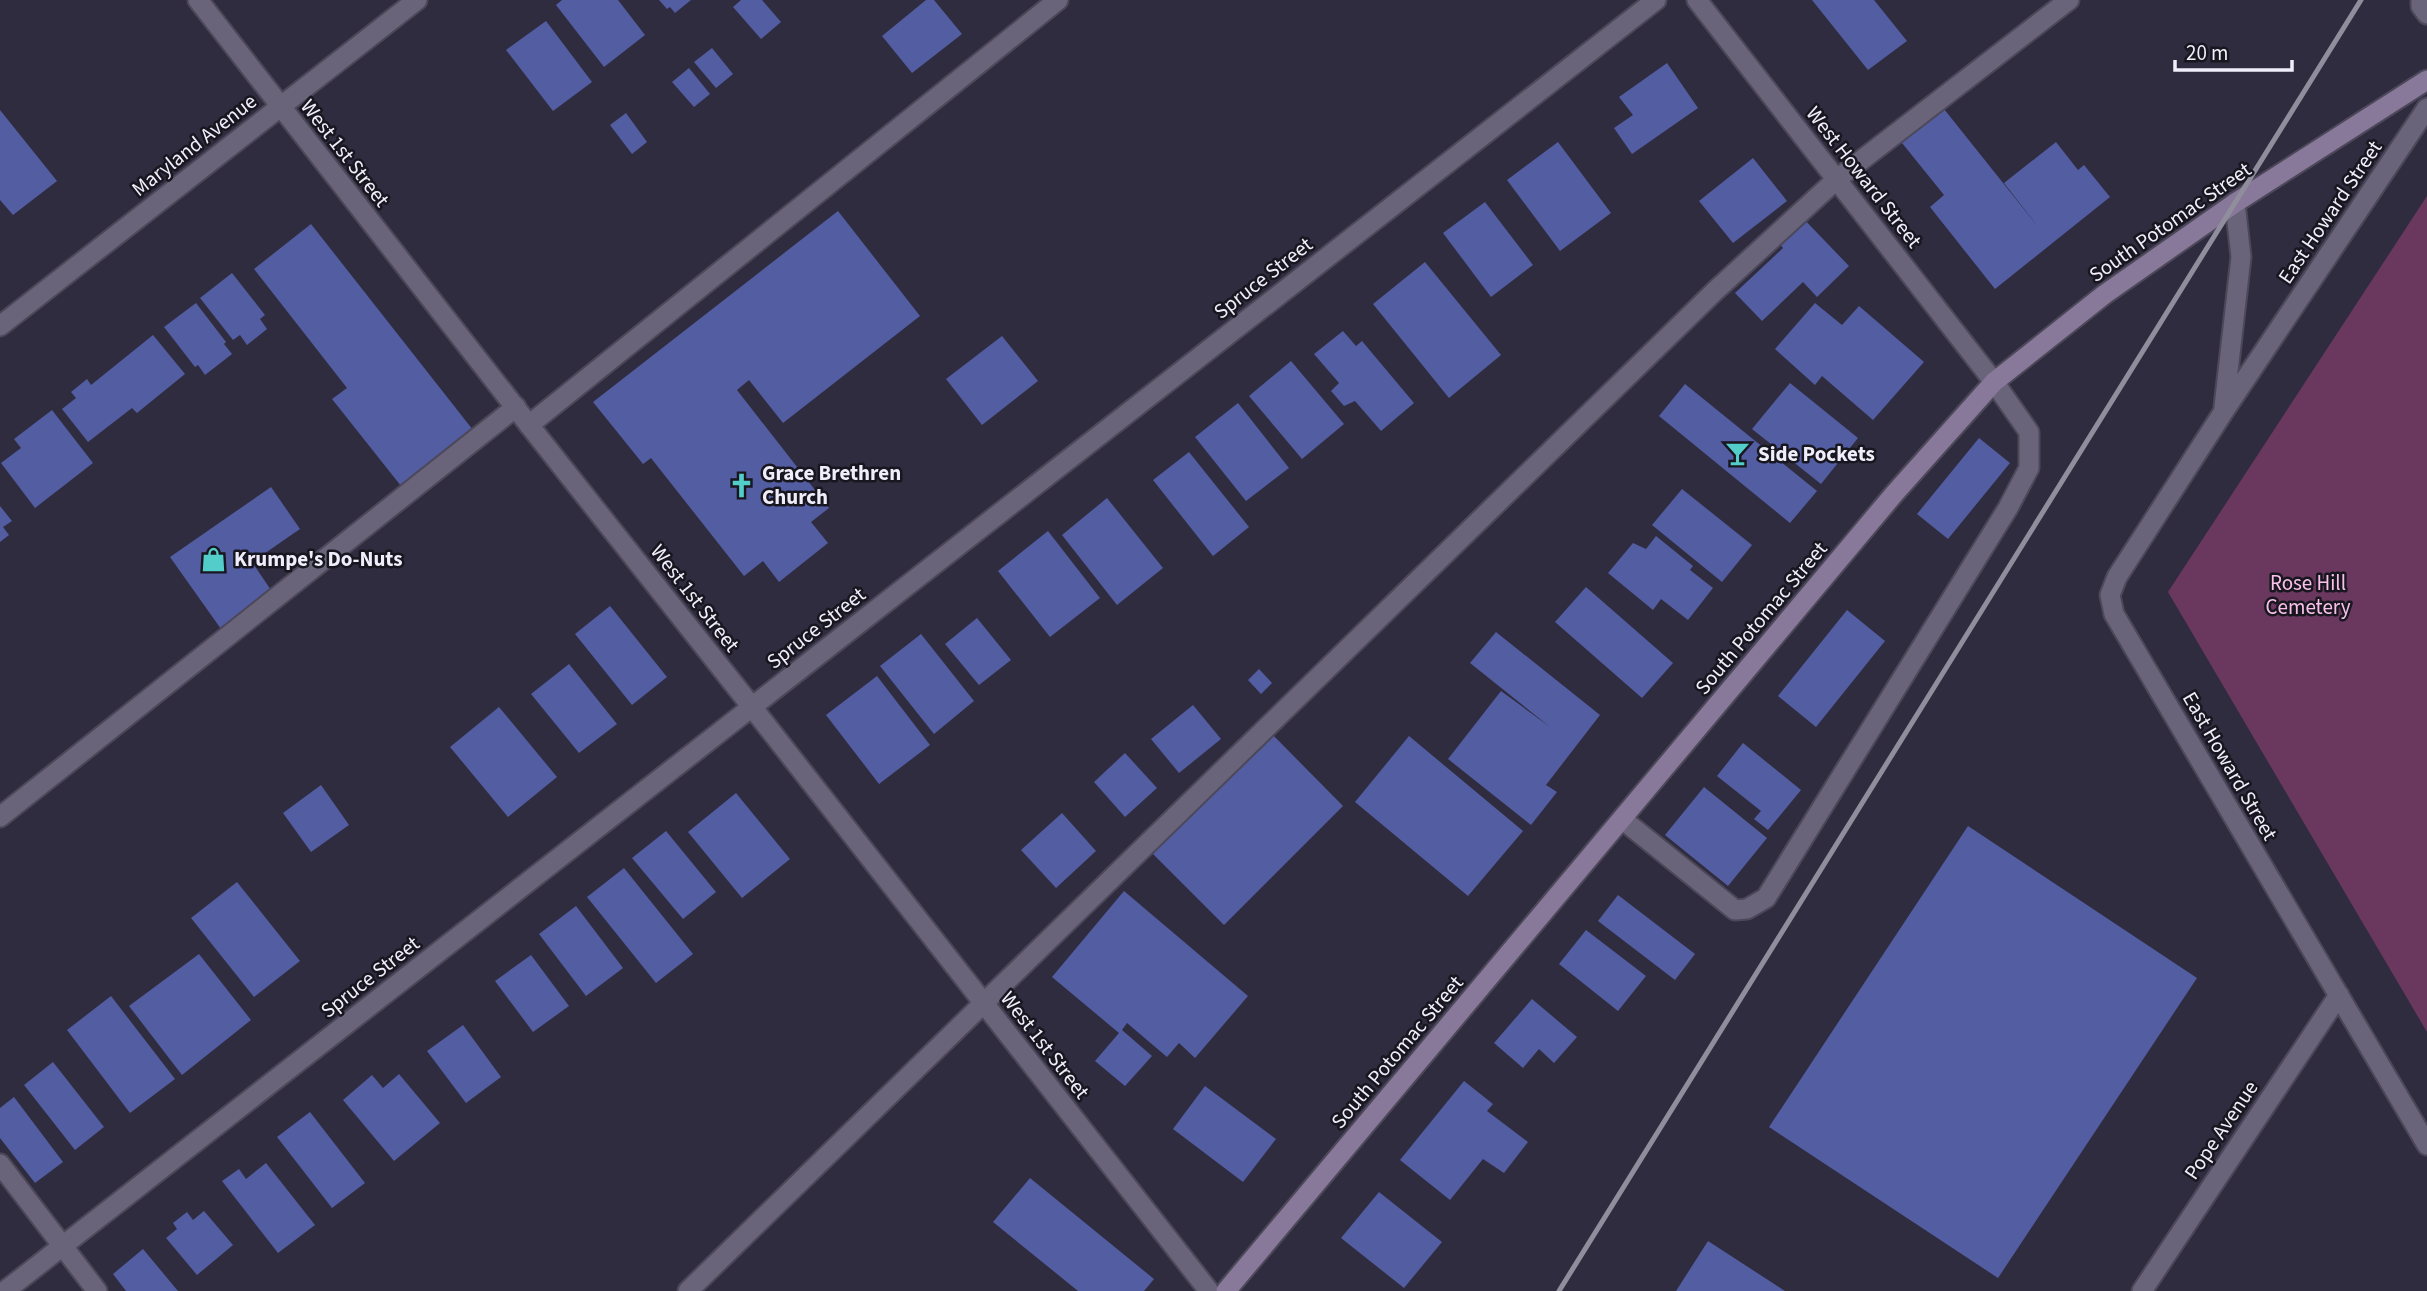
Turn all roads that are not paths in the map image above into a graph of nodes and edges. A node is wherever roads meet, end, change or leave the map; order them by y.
1 (198, 0) edge
2 (417, 0) edge
3 (1058, 0) edge
4 (1656, 0) edge
5 (1697, 0) edge
6 (2069, 0) edge
7 (2421, 0) edge
8 (2427, 14) edge
9 (2427, 80) edge
10 (279, 106) junction
11 (2427, 108) edge
12 (1837, 179) junction
13 (2235, 203) junction
14 (0, 326) edge
15 (1994, 382) junction
16 (516, 407) junction
17 (2224, 411) junction
18 (528, 425) junction
19 (752, 707) junction
20 (0, 817) edge
21 (1622, 819) junction
22 (2339, 995) junction
23 (983, 1002) junction
24 (2427, 1145) edge
25 (0, 1164) edge
26 (61, 1246) junction
27 (5, 1291) edge
28 (97, 1291) edge
29 (688, 1291) edge
30 (1209, 1291) edge
31 (1226, 1291) edge
32 (2142, 1291) edge

1 - 10 street, West 1st Street
2 - 10 street, Maryland Avenue
3 - 18 street
4 - 19 street, Spruce Street
5 - 12 street, West Howard Street
6 - 12 street
7 - 8 street
9 - 13 main road, South Potomac Street
10 - 14 street, Maryland Avenue
10 - 16 street, West 1st Street
11 - 17 street, East Howard Street
12 - 15 street, West Howard Street
12 - 23 street
13 - 15 main road, South Potomac Street
13 - 17 street, East Howard Street
15 - 21 main road, South Potomac Street
15 - 21 street, West Howard Street
16 - 18 street, West 1st Street
16 - 20 street
17 - 22 street, East Howard Street
18 - 19 street, West 1st Street
19 - 23 street, West 1st Street
19 - 26 street, Spruce Street
21 - 31 main road, South Potomac Street
22 - 24 street, East Howard Street
22 - 32 street, Pope Avenue
23 - 29 street
23 - 30 street, West 1st Street
25 - 26 street
26 - 27 street, Spruce Street
26 - 28 street

